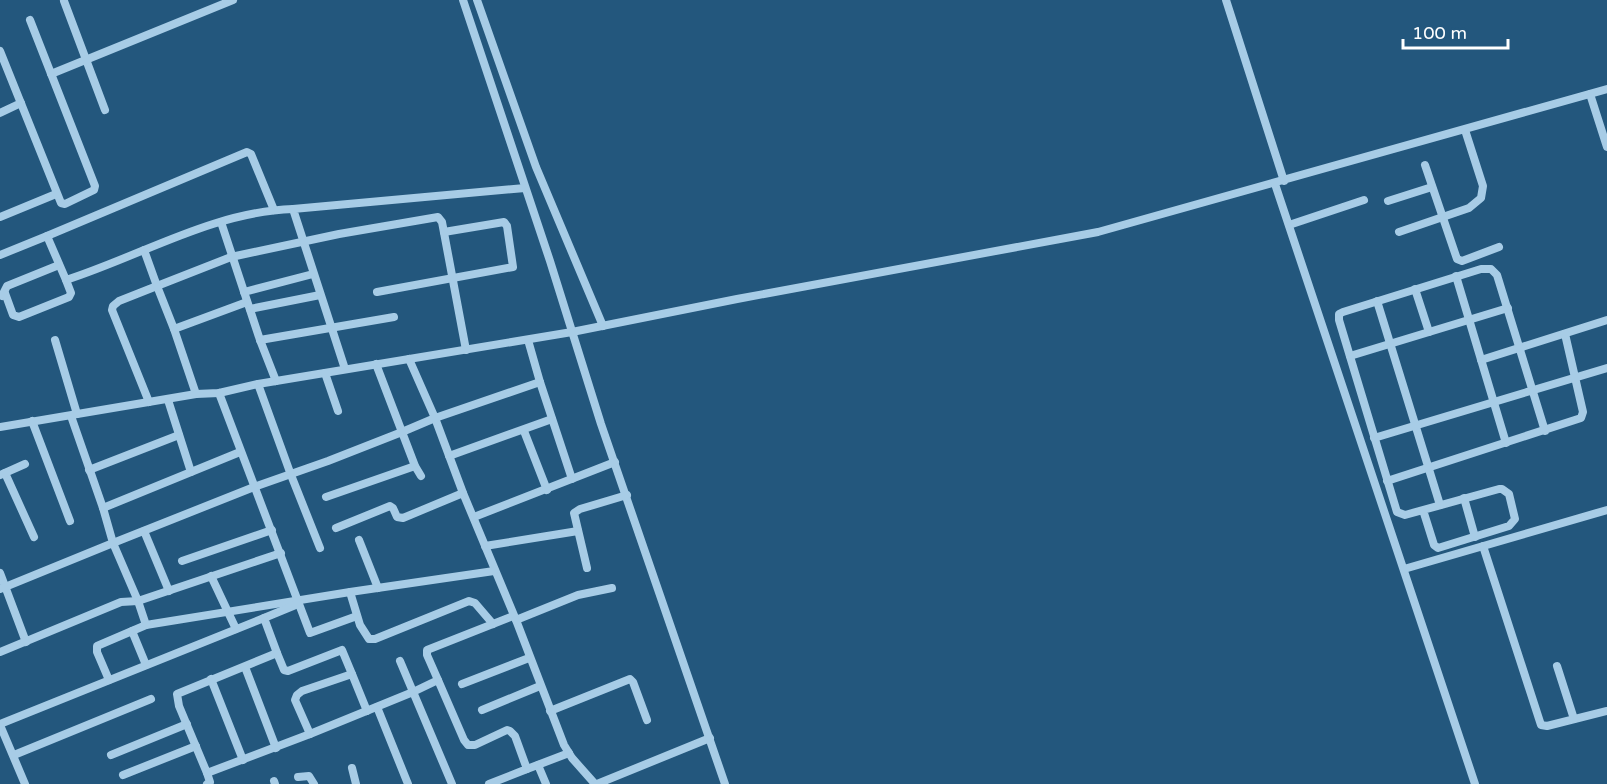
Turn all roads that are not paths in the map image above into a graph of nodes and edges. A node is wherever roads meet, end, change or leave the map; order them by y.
1 (234, 0) edge
2 (463, 0) edge
3 (477, 0) edge
4 (1226, 0) edge
5 (64, 1) edge
6 (30, 20) dead end
7 (0, 51) edge
8 (86, 59) junction
9 (51, 74) junction
10 (1607, 89) edge
11 (1590, 94) junction
12 (21, 103) junction
13 (105, 110) dead end
14 (0, 113) edge
15 (1465, 130) junction
16 (1607, 147) edge
17 (1425, 165) dead end
18 (1284, 181) junction
19 (1275, 184) junction
20 (1432, 187) junction
21 (525, 188) junction
22 (56, 194) junction
23 (1364, 200) dead end
24 (1388, 201) dead end
25 (293, 209) junction
26 (274, 210) junction
27 (0, 217) edge
28 (1442, 217) junction
29 (221, 222) junction
30 (1289, 225) junction
31 (444, 232) junction
32 (1399, 232) dead end
33 (47, 236) junction
34 (302, 242) junction
35 (1499, 247) dead end
36 (144, 250) junction
37 (0, 255) edge
38 (231, 256) junction
39 (59, 266) junction
40 (313, 274) junction
41 (1456, 276) junction
42 (453, 278) junction
43 (66, 280) junction
44 (157, 286) junction
45 (1415, 289) junction
46 (244, 292) junction
47 (377, 292) dead end
48 (2, 295) edge
49 (320, 296) junction
50 (1377, 301) junction
51 (248, 306) junction
52 (1508, 308) junction
53 (394, 317) dead end
54 (1469, 320) junction
55 (1606, 323) edge
56 (603, 326) junction
57 (174, 329) junction
58 (331, 329) junction
59 (572, 332) junction
60 (1430, 332) junction
61 (1565, 334) junction
62 (55, 340) dead end
63 (260, 340) junction
64 (528, 340) junction
65 (1390, 344) junction
66 (1520, 348) junction
67 (466, 350) junction
68 (1350, 356) junction
69 (409, 359) junction
70 (1481, 360) junction
71 (376, 364) junction
72 (1607, 368) edge
73 (345, 369) junction
74 (325, 373) junction
75 (1575, 378) junction
76 (276, 381) junction
77 (540, 382) junction
78 (258, 384) junction
79 (1532, 390) junction
80 (219, 393) junction
81 (196, 394) junction
82 (168, 400) junction
83 (149, 402) junction
84 (1493, 402) junction
85 (338, 411) dead end
86 (74, 415) junction
87 (435, 418) junction
88 (552, 419) junction
89 (32, 421) junction
90 (1414, 426) junction
91 (0, 428) edge
92 (525, 431) junction
93 (1545, 431) junction
94 (402, 432) junction
95 (178, 435) junction
96 (1374, 438) junction
97 (1506, 443) junction
98 (240, 452) junction
99 (450, 456) junction
100 (615, 462) junction
101 (25, 464) dead end
102 (415, 466) junction
103 (1428, 468) junction
104 (89, 470) junction
105 (191, 472) junction
106 (3, 474) edge
107 (291, 475) junction
108 (421, 476) dead end
109 (572, 479) junction
110 (1387, 481) junction
111 (254, 487) junction
112 (547, 490) junction
113 (463, 493) junction
114 (627, 495) junction
115 (326, 497) dead end
116 (1464, 498) junction
117 (1440, 505) junction
118 (102, 508) junction
119 (1423, 510) junction
120 (1607, 510) edge
121 (474, 518) junction
122 (70, 521) dead end
123 (336, 528) dead end
124 (272, 530) junction
125 (144, 531) junction
126 (578, 531) junction
127 (34, 537) dead end
128 (1475, 537) junction
129 (359, 540) dead end
130 (112, 543) junction
131 (485, 546) junction
132 (1483, 546) junction
133 (320, 548) dead end
134 (281, 553) junction
135 (183, 561) dead end
136 (587, 568) dead end
137 (1404, 569) junction
138 (494, 571) junction
139 (0, 573) edge
140 (211, 576) junction
141 (3, 588) edge
142 (378, 588) junction
143 (612, 588) dead end
144 (169, 591) junction
145 (350, 592) junction
146 (138, 601) junction
147 (297, 602) junction
148 (228, 611) junction
149 (357, 616) junction
150 (264, 618) junction
151 (515, 618) junction
152 (493, 624) junction
153 (146, 626) junction
154 (236, 629) junction
155 (132, 631) junction
156 (26, 642) junction
157 (0, 652) edge
158 (277, 654) junction
159 (530, 658) junction
160 (400, 661) dead end
161 (146, 665) junction
162 (1557, 666) dead end
163 (245, 667) junction
164 (352, 674) junction
165 (211, 679) junction
166 (109, 680) junction
167 (438, 680) junction
168 (462, 684) dead end
169 (540, 686) junction
170 (413, 692) junction
171 (151, 699) dead end
172 (377, 706) junction
173 (482, 710) dead end
174 (367, 711) junction
175 (550, 711) junction
176 (1607, 711) edge
177 (1574, 719) junction
178 (647, 720) dead end
179 (0, 724) edge
180 (187, 724) junction
181 (310, 734) junction
182 (710, 738) junction
183 (196, 746) junction
184 (276, 748) junction
185 (569, 753) junction
186 (14, 755) junction
187 (111, 755) dead end
188 (243, 760) junction
189 (538, 765) junction
190 (352, 768) dead end
191 (527, 769) junction
192 (207, 773) junction
193 (123, 775) dead end
194 (298, 777) dead end
195 (493, 783) edge
196 (25, 784) edge
197 (207, 784) edge
198 (314, 784) edge
199 (356, 784) edge
200 (408, 784) edge
201 (452, 784) edge
202 (546, 784) edge
203 (596, 784) edge
204 (725, 784) edge
205 (1476, 784) edge

1 - 8 street
2 - 21 street
3 - 56 street
4 - 18 street
5 - 8 street
6 - 9 street
7 - 12 street
8 - 9 street
8 - 13 street
9 - 22 street
10 - 11 street
11 - 15 street
11 - 16 street
12 - 14 street
12 - 22 street
15 - 18 street
15 - 28 street
17 - 20 street
18 - 19 street
19 - 30 street
19 - 56 street
20 - 24 street
20 - 28 street
21 - 25 street
21 - 59 street
22 - 27 street
23 - 30 street
25 - 26 street
25 - 34 street
26 - 29 street
26 - 33 street
28 - 32 street
28 - 35 street
29 - 36 street
29 - 38 street
30 - 137 street
31 - 34 street
31 - 42 street
31 - 42 street
33 - 37 street
33 - 39 street
34 - 38 street
34 - 40 street
36 - 43 street
36 - 44 street
38 - 44 street
38 - 46 street
39 - 43 street
39 - 48 street
40 - 46 street
40 - 49 street
41 - 45 street
41 - 52 street
41 - 54 street
42 - 47 street
42 - 67 street
43 - 48 street
44 - 57 street
44 - 83 street
45 - 50 street
45 - 60 street
46 - 51 street
49 - 51 street
49 - 58 street
50 - 65 street
50 - 68 street
51 - 57 street
51 - 63 street
52 - 54 street
52 - 66 street
53 - 58 street
54 - 60 street
54 - 70 street
55 - 61 street
56 - 59 street
57 - 81 street
58 - 63 street
58 - 73 street
59 - 64 street
59 - 100 street
60 - 65 street
61 - 66 street
61 - 75 street
62 - 86 street
63 - 76 street
64 - 67 street
64 - 77 street
65 - 68 street
65 - 90 street
66 - 70 street
66 - 79 street
67 - 69 street
68 - 96 street
69 - 71 street
69 - 87 street
70 - 84 street
71 - 73 street
71 - 94 street
72 - 75 street
73 - 74 street
74 - 76 street
74 - 85 street
75 - 79 street
75 - 93 street
76 - 78 street
77 - 87 street
77 - 88 street
78 - 80 street
78 - 107 street
79 - 84 street
79 - 93 street
80 - 81 street
80 - 98 street
81 - 82 street
82 - 83 street
82 - 95 street
83 - 86 street
84 - 90 street
84 - 97 street
86 - 89 street
86 - 104 street
87 - 94 street
87 - 99 street
88 - 92 street
88 - 109 street
89 - 91 street
89 - 122 street
90 - 96 street
90 - 103 street
92 - 99 street
92 - 112 street
93 - 97 street
94 - 102 street
94 - 107 street
95 - 104 street
95 - 105 street
96 - 110 street
97 - 103 street
98 - 105 street
98 - 111 street
99 - 113 street
100 - 109 street
100 - 114 street
101 - 106 street
102 - 108 street
102 - 115 street
103 - 110 street
103 - 117 street
104 - 118 street
105 - 118 street
106 - 127 street
107 - 111 street
107 - 133 street
109 - 112 street
110 - 119 street
111 - 124 street
111 - 125 street
112 - 121 street
113 - 121 street
113 - 123 street
114 - 126 street
114 - 182 street
116 - 117 street
116 - 128 street
116 - 128 street
117 - 119 street
118 - 130 street
119 - 128 street
120 - 132 street
121 - 131 street
124 - 134 street
124 - 135 street
125 - 130 street
125 - 144 street
126 - 131 street
126 - 136 street
129 - 142 street
130 - 141 street
130 - 146 street
131 - 138 street
132 - 137 street
132 - 177 street
134 - 140 street
134 - 147 street
137 - 205 street
138 - 142 street
138 - 151 street
139 - 141 street
140 - 144 street
140 - 148 street
141 - 156 street
142 - 145 street
143 - 151 street
144 - 146 street
145 - 147 street
145 - 149 street
146 - 153 street
146 - 156 street
147 - 148 street
147 - 149 street
147 - 150 street
148 - 153 street
148 - 154 street
149 - 152 street
150 - 154 street
150 - 158 street
151 - 152 street
151 - 159 street
152 - 167 street
153 - 155 street
154 - 161 street
155 - 161 street
155 - 166 street
156 - 157 street
158 - 163 street
158 - 164 street
159 - 168 street
159 - 169 street
160 - 170 street
161 - 166 street
162 - 177 street
163 - 165 street
163 - 184 street
164 - 174 street
164 - 181 street
165 - 180 street
165 - 188 street
166 - 179 street
167 - 170 street
167 - 191 street
169 - 173 street
169 - 175 street
170 - 172 street
170 - 201 street
171 - 186 street
172 - 174 street
172 - 200 street
174 - 181 street
175 - 178 street
175 - 185 street
176 - 177 street
179 - 186 street
180 - 183 street
180 - 187 street
181 - 184 street
182 - 203 street
182 - 204 street
183 - 192 street
183 - 193 street
184 - 188 street
185 - 189 street
185 - 203 street
186 - 196 street
188 - 192 street
189 - 191 street
189 - 202 street
190 - 199 street
191 - 195 street
192 - 197 street
194 - 198 street

